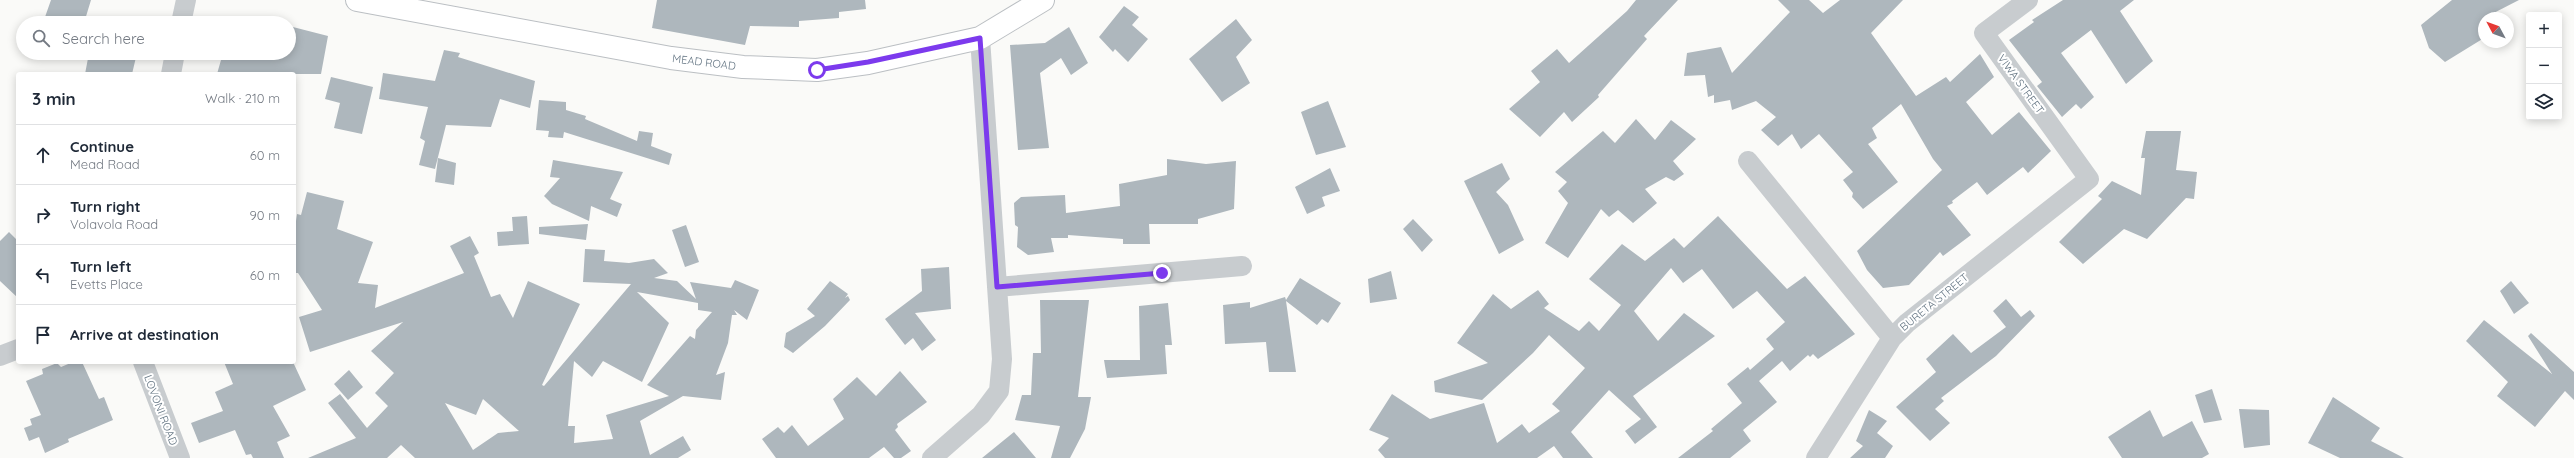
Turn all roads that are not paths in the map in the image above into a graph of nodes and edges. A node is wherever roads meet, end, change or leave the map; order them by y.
1 (186, 0) edge
2 (356, 0) edge
3 (1043, 0) edge
4 (2028, 0) edge
5 (183, 16) edge
6 (980, 38) junction
7 (174, 60) edge
8 (171, 72) edge
9 (1748, 161) dead end
10 (2089, 179) joint
11 (1242, 266) dead end
12 (997, 287) junction
13 (1892, 338) junction
14 (16, 350) edge
15 (0, 356) edge
16 (144, 364) edge
17 (180, 458) edge
18 (932, 458) edge
19 (1816, 458) edge

1 - 5 street
2 - 6 main road, MEAD ROAD
3 - 6 main road, MEAD ROAD
4 - 10 street, VIWA STREET
6 - 12 street
7 - 8 street
9 - 13 street
10 - 13 street, BURETA STREET
11 - 12 street
12 - 18 street
13 - 19 street, BURETA STREET
14 - 15 street
16 - 17 street, LOVONI ROAD

